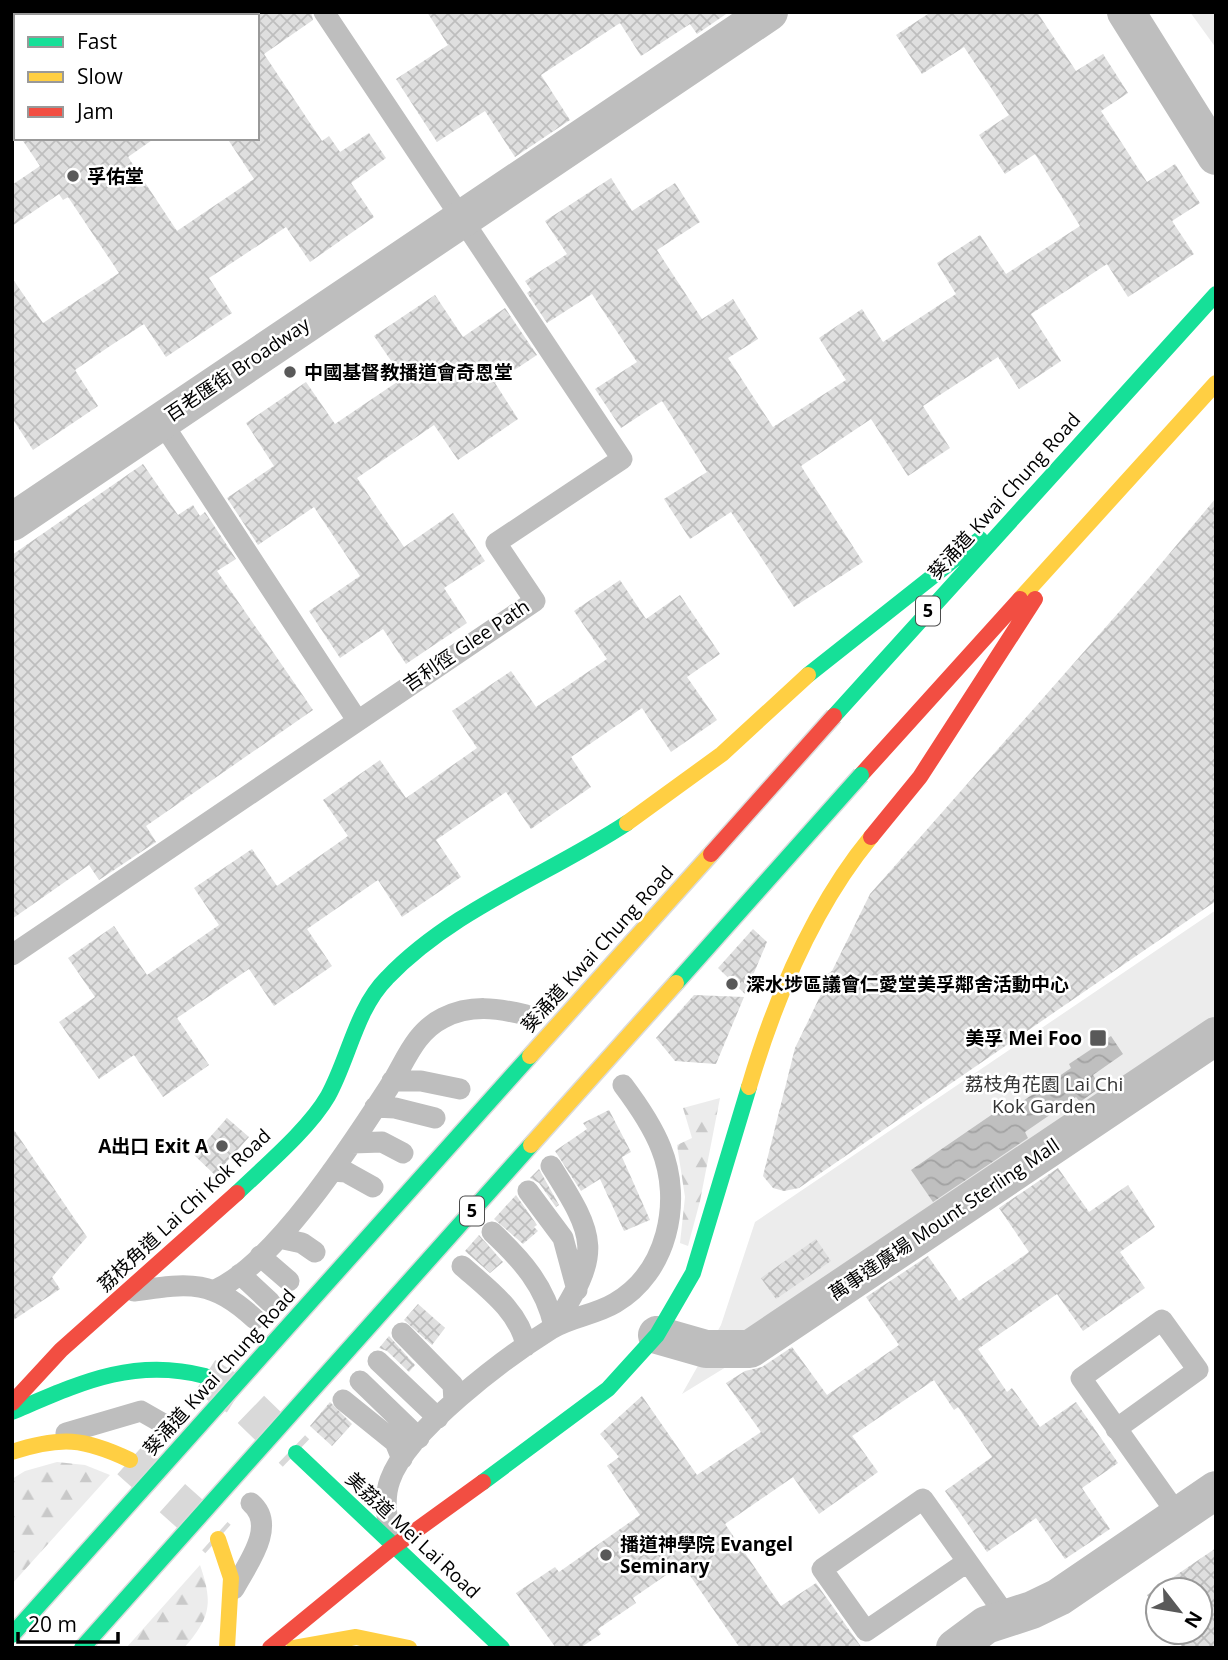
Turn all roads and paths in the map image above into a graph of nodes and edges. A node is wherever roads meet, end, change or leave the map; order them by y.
1 (324, 12) edge
2 (769, 12) edge
3 (1125, 12) edge
4 (1216, 156) edge
5 (462, 217) junction
6 (1216, 294) edge
7 (1216, 383) edge
8 (160, 421) junction
9 (1022, 505) junction
10 (12, 522) edge
11 (1070, 545) junction
12 (356, 720) junction
13 (12, 955) edge
14 (526, 1015) dead end
15 (1216, 1036) edge
16 (393, 1081) junction
17 (623, 1085) dead end
18 (460, 1089) dead end
19 (375, 1107) junction
20 (435, 1118) dead end
21 (352, 1143) junction
22 (403, 1153) dead end
23 (551, 1166) dead end
24 (332, 1171) junction
25 (373, 1187) dead end
26 (528, 1191) dead end
27 (492, 1232) dead end
28 (279, 1238) junction
29 (315, 1252) dead end
30 (260, 1256) junction
31 (462, 1266) dead end
32 (240, 1274) junction
33 (289, 1281) dead end
34 (215, 1290) junction
35 (577, 1290) junction
36 (128, 1292) junction
37 (271, 1302) dead end
38 (255, 1319) dead end
39 (554, 1326) junction
40 (402, 1334) dead end
41 (657, 1335) junction
42 (526, 1346) junction
43 (378, 1361) dead end
44 (205, 1376) tunnel mouth
45 (360, 1381) dead end
46 (343, 1400) dead end
47 (454, 1402) junction
48 (12, 1403) edge
49 (12, 1412) edge
50 (438, 1418) junction
51 (162, 1423) dead end
52 (1116, 1429) junction
53 (419, 1438) junction
54 (44, 1440) junction
55 (12, 1452) edge
56 (296, 1453) tunnel mouth
57 (402, 1459) junction
58 (130, 1460) tunnel mouth
59 (1216, 1490) edge
60 (251, 1503) dead end
61 (1178, 1516) junction
62 (218, 1539) tunnel mouth
63 (393, 1547) junction
64 (967, 1562) junction
65 (233, 1591) junction
66 (1007, 1617) junction
67 (12, 1635) edge
68 (82, 1648) edge
69 (227, 1648) edge
70 (270, 1648) edge
71 (294, 1648) edge
72 (409, 1648) edge
73 (502, 1648) edge
74 (955, 1648) edge

1 - 5 lane
2 - 5 street, 百老匯街 Broadway
3 - 4 street
5 - 8 street, 百老匯街 Broadway
5 - 12 lane, 吉利徑 Glee Path
6 - 9 main road, 葵涌道 Kwai Chung Road / 5
7 - 11 main road, 5
8 - 10 street, 百老匯街 Broadway
8 - 12 lane
9 - 36 main road, 荔枝角道 Lai Chi Kok Road
9 - 67 main road, 葵涌道 Kwai Chung Road / 5, bridge
11 - 41 main road
11 - 68 main road, 5, bridge
12 - 13 lane, 吉利徑 Glee Path
14 - 16 lane
15 - 41 street, 萬事達廣場 Mount Sterling Mall
16 - 18 lane
16 - 19 lane
17 - 39 lane
19 - 20 lane
19 - 21 lane
21 - 22 lane
21 - 24 lane
23 - 35 lane
24 - 25 lane
24 - 28 lane
26 - 35 lane
27 - 39 lane
28 - 29 lane
28 - 30 lane
30 - 32 lane
30 - 33 lane
31 - 42 lane
32 - 34 lane
32 - 37 lane
34 - 36 lane
34 - 38 lane
35 - 39 lane
36 - 48 main road, 荔枝角道 Lai Chi Kok Road
39 - 42 lane
40 - 47 lane
41 - 63 main road
42 - 47 lane
43 - 50 lane
44 - 49 main road
45 - 53 lane
46 - 57 lane
47 - 50 lane
50 - 53 lane
51 - 54 lane
52 - 52 lane
52 - 61 lane
53 - 57 lane
54 - 55 main road
54 - 58 main road
56 - 63 main road, 美荔道 Mei Lai Road
57 - 63 lane
59 - 61 street
60 - 65 lane
61 - 66 street
62 - 65 main road
63 - 70 main road
63 - 73 main road, 美荔道 Mei Lai Road
64 - 64 lane
64 - 66 lane
65 - 69 main road
66 - 74 street
71 - 72 main road

